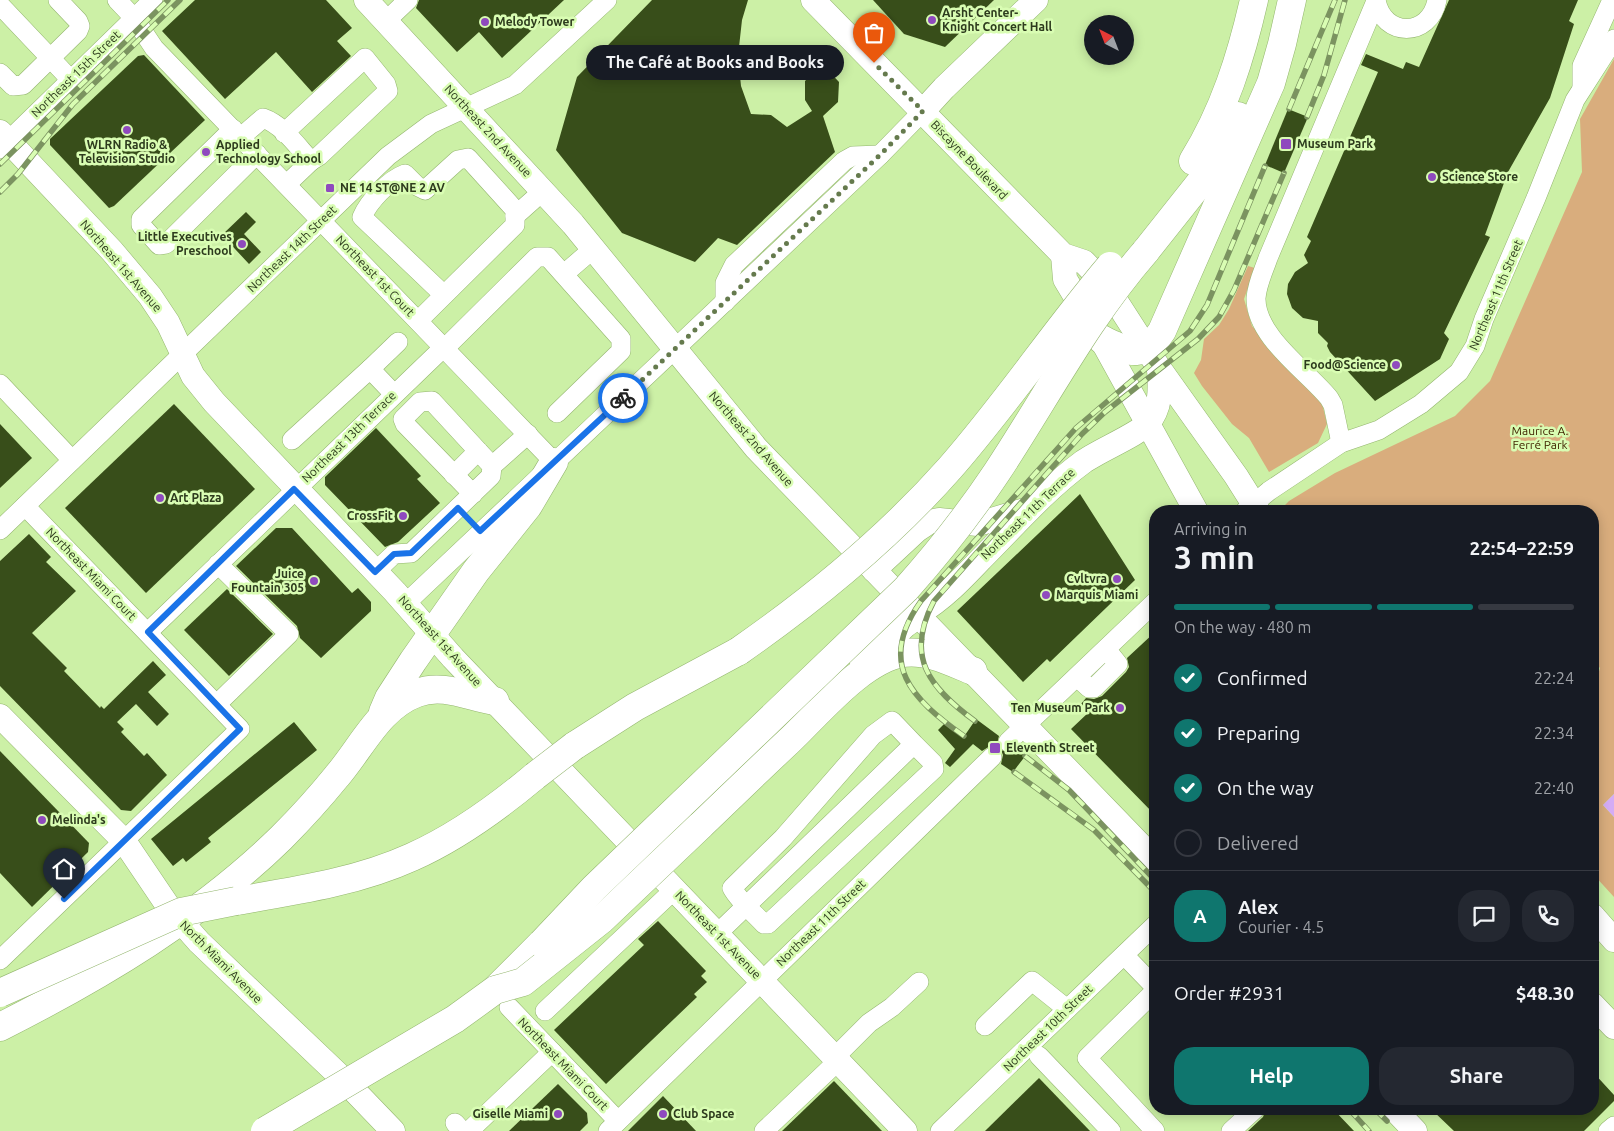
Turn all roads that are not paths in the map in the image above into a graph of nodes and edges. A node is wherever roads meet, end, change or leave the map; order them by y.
1 (58, 0) edge
2 (117, 0) edge
3 (153, 0) edge
4 (366, 0) edge
5 (408, 0) edge
6 (607, 0) edge
7 (813, 0) edge
8 (1036, 0) edge
9 (1254, 0) edge
10 (1273, 0) edge
11 (1292, 0) edge
12 (1612, 0) edge
13 (1376, 1) edge
14 (0, 5) edge
15 (1439, 7) edge
16 (134, 18) junction
17 (386, 21) junction
18 (1390, 24) junction
19 (1614, 39) edge
20 (1358, 44) junction
21 (50, 58) junction
22 (0, 73) edge
23 (71, 80) junction
24 (1582, 86) junction
25 (465, 106) junction
26 (923, 111) junction
27 (237, 133) junction
28 (284, 133) junction
29 (3, 141) edge
30 (257, 154) junction
31 (311, 161) junction
32 (287, 184) junction
33 (543, 191) junction
34 (515, 216) junction
35 (321, 220) junction
36 (1139, 245) junction
37 (593, 249) junction
38 (1063, 255) junction
39 (564, 274) junction
40 (444, 295) junction
41 (418, 321) junction
42 (1101, 339) junction
43 (398, 342) dead end
44 (444, 348) junction
45 (675, 348) junction
46 (183, 353) junction
47 (1153, 359) junction
48 (370, 369) junction
49 (0, 384) edge
50 (390, 397) junction
51 (557, 412) dead end
52 (403, 419) junction
53 (1148, 424) junction
54 (528, 434) junction
55 (292, 440) dead end
56 (1341, 443) junction
57 (478, 451) junction
58 (72, 460) junction
59 (554, 462) junction
60 (492, 466) junction
61 (454, 475) junction
62 (294, 489) junction
63 (473, 494) junction
64 (1193, 505) edge
65 (1250, 505) edge
66 (1256, 505) edge
67 (25, 506) junction
68 (458, 508) junction
69 (1029, 510) junction
70 (0, 530) edge
71 (480, 531) junction
72 (218, 564) junction
73 (874, 570) junction
74 (375, 572) junction
75 (405, 604) junction
76 (1149, 608) edge
77 (918, 614) junction
78 (148, 632) junction
79 (432, 634) junction
80 (973, 671) junction
81 (845, 688) junction
82 (495, 701) junction
83 (217, 704) junction
84 (0, 716) edge
85 (381, 718) junction
86 (1025, 725) junction
87 (1008, 742) dead end
88 (914, 744) junction
89 (992, 757) dead end
90 (934, 769) junction
91 (955, 793) junction
92 (124, 841) junction
93 (1149, 854) edge
94 (674, 890) junction
95 (747, 906) junction
96 (180, 922) junction
97 (1599, 923) edge
98 (1149, 931) edge
99 (717, 934) junction
100 (1614, 940) edge
101 (1124, 955) junction
102 (0, 960) edge
103 (762, 980) junction
104 (1149, 980) edge
105 (919, 982) dead end
106 (0, 993) edge
107 (1149, 997) edge
108 (508, 1006) junction
109 (1067, 1010) junction
110 (544, 1011) dead end
111 (1599, 1011) edge
112 (985, 1026) dead end
113 (0, 1027) edge
114 (1614, 1027) edge
115 (552, 1052) junction
116 (1039, 1056) dead end
117 (836, 1059) junction
118 (1248, 1115) edge
119 (1400, 1115) edge
120 (613, 1126) edge
121 (1614, 1126) edge
122 (462, 1128) edge
123 (265, 1131) edge
124 (393, 1131) edge
125 (764, 1131) edge
126 (905, 1131) edge
127 (940, 1131) edge
128 (1111, 1131) edge
129 (1155, 1131) edge
130 (1231, 1131) edge
131 (1415, 1131) edge
132 (1608, 1131) edge

1 - 21 street
2 - 16 street, Northeast 1st Court
3 - 16 street, Northeast 15th Street
4 - 17 main road, Northeast 2nd Avenue
5 - 17 street
6 - 25 street, Northeast 14th Street
7 - 26 main road, Biscayne Boulevard
8 - 26 main road
9 - 36 highway
10 - 36 highway
11 - 47 highway
12 - 24 street, Northeast 11th Street
13 - 18 street
13 - 20 street
14 - 21 street
15 - 18 street
16 - 23 street, Northeast 15th Street
16 - 27 street, Northeast 1st Court
17 - 25 main road, Northeast 2nd Avenue
18 - 20 street
19 - 24 street, Northeast 11th Street
20 - 56 street
21 - 22 street
21 - 23 street
23 - 29 street, Northeast 15th Street
24 - 56 street, Northeast 11th Street
25 - 33 main road, Northeast 2nd Avenue
25 - 35 street, Northeast 14th Street
26 - 38 main road, Biscayne Boulevard
26 - 45 street
27 - 28 street
27 - 30 street, Northeast 1st Court
27 - 30 street
28 - 31 street
28 - 31 street
29 - 46 main road, Northeast 1st Avenue
30 - 32 street, Northeast 1st Court
31 - 32 street
32 - 35 street, Northeast 1st Court
33 - 34 street
33 - 37 main road, Northeast 2nd Avenue
34 - 40 street
34 - 40 street
35 - 41 street, Northeast 1st Court
35 - 46 street, Northeast 14th Street
36 - 106 highway, bridge
36 - 108 highway, bridge
37 - 39 street
37 - 45 main road, Northeast 2nd Avenue
38 - 42 main road
38 - 47 main road, Biscayne Boulevard
39 - 44 street, Northeast 13th Terrace
39 - 51 street, Northeast 13th Terrace
40 - 41 street
41 - 44 street, Northeast 1st Court
42 - 47 highway
42 - 53 main road
43 - 48 street
44 - 50 street, Northeast 13th Terrace
44 - 54 street, Northeast 1st Court
45 - 59 street
45 - 73 main road, Northeast 2nd Avenue
46 - 58 street, Northeast 14th Street
46 - 62 main road, Northeast 1st Avenue
47 - 53 main road
47 - 65 main road, Biscayne Boulevard
48 - 50 street
48 - 55 street
49 - 58 street
50 - 52 street
50 - 62 street, Northeast 13th Terrace
52 - 57 street
52 - 61 street
53 - 64 main road
53 - 69 main road, Northeast 11th Terrace
54 - 59 street, Northeast 1st Court
54 - 60 street
56 - 66 street, Northeast 11th Street
57 - 60 street
57 - 61 street
58 - 67 street, Northeast 14th Street
59 - 71 street
59 - 79 highway
60 - 63 street
61 - 63 street
62 - 72 street, Northeast 13th Terrace
62 - 74 main road, Northeast 1st Avenue
63 - 68 street
67 - 70 street, Northeast 14th Street
67 - 78 street, Northeast Miami Court
68 - 71 street
68 - 74 street
69 - 73 main road
69 - 77 main road, Northeast 11th Terrace
71 - 75 street
72 - 78 street, Northeast 13th Terrace
72 - 83 street
73 - 77 main road, Northeast 2nd Avenue
74 - 75 main road, Northeast 1st Avenue
75 - 79 main road, Northeast 1st Avenue
76 - 86 street
77 - 80 main road, Northeast 2nd Avenue
77 - 81 highway
78 - 83 street, Northeast Miami Court
79 - 82 main road, Northeast 1st Avenue
79 - 85 highway
80 - 81 highway
80 - 86 main road, Northeast 2nd Avenue
81 - 108 highway, bridge
82 - 85 highway
82 - 94 main road, Northeast 1st Avenue
83 - 92 street, Northeast Miami Court
84 - 92 main road, North Miami Avenue
85 - 96 highway
86 - 87 street
86 - 93 main road, Northeast 2nd Avenue
88 - 90 street
88 - 95 street
88 - 95 street
89 - 91 street, Northeast 11th Street
90 - 91 street
90 - 95 street
91 - 103 street, Northeast 11th Street
92 - 96 main road, North Miami Avenue
92 - 102 street
94 - 99 main road, Northeast 1st Avenue
94 - 110 street
95 - 99 street
96 - 113 highway
96 - 124 main road, North Miami Avenue
97 - 100 main road
98 - 101 street, Northeast 10th Street
99 - 103 main road, Northeast 1st Avenue
101 - 104 street
101 - 109 street, Northeast 10th Street
103 - 117 main road, Northeast 1st Avenue
103 - 120 street, Northeast 11th Street
105 - 117 street
107 - 129 street
108 - 115 street, Northeast Miami Court
108 - 123 highway, bridge
109 - 112 street
109 - 127 street, Northeast 10th Street
111 - 114 main road
115 - 120 street, Northeast Miami Court
115 - 122 street
116 - 128 street
117 - 125 street
117 - 126 main road, Northeast 1st Avenue
118 - 130 street
119 - 131 main road
121 - 132 street

